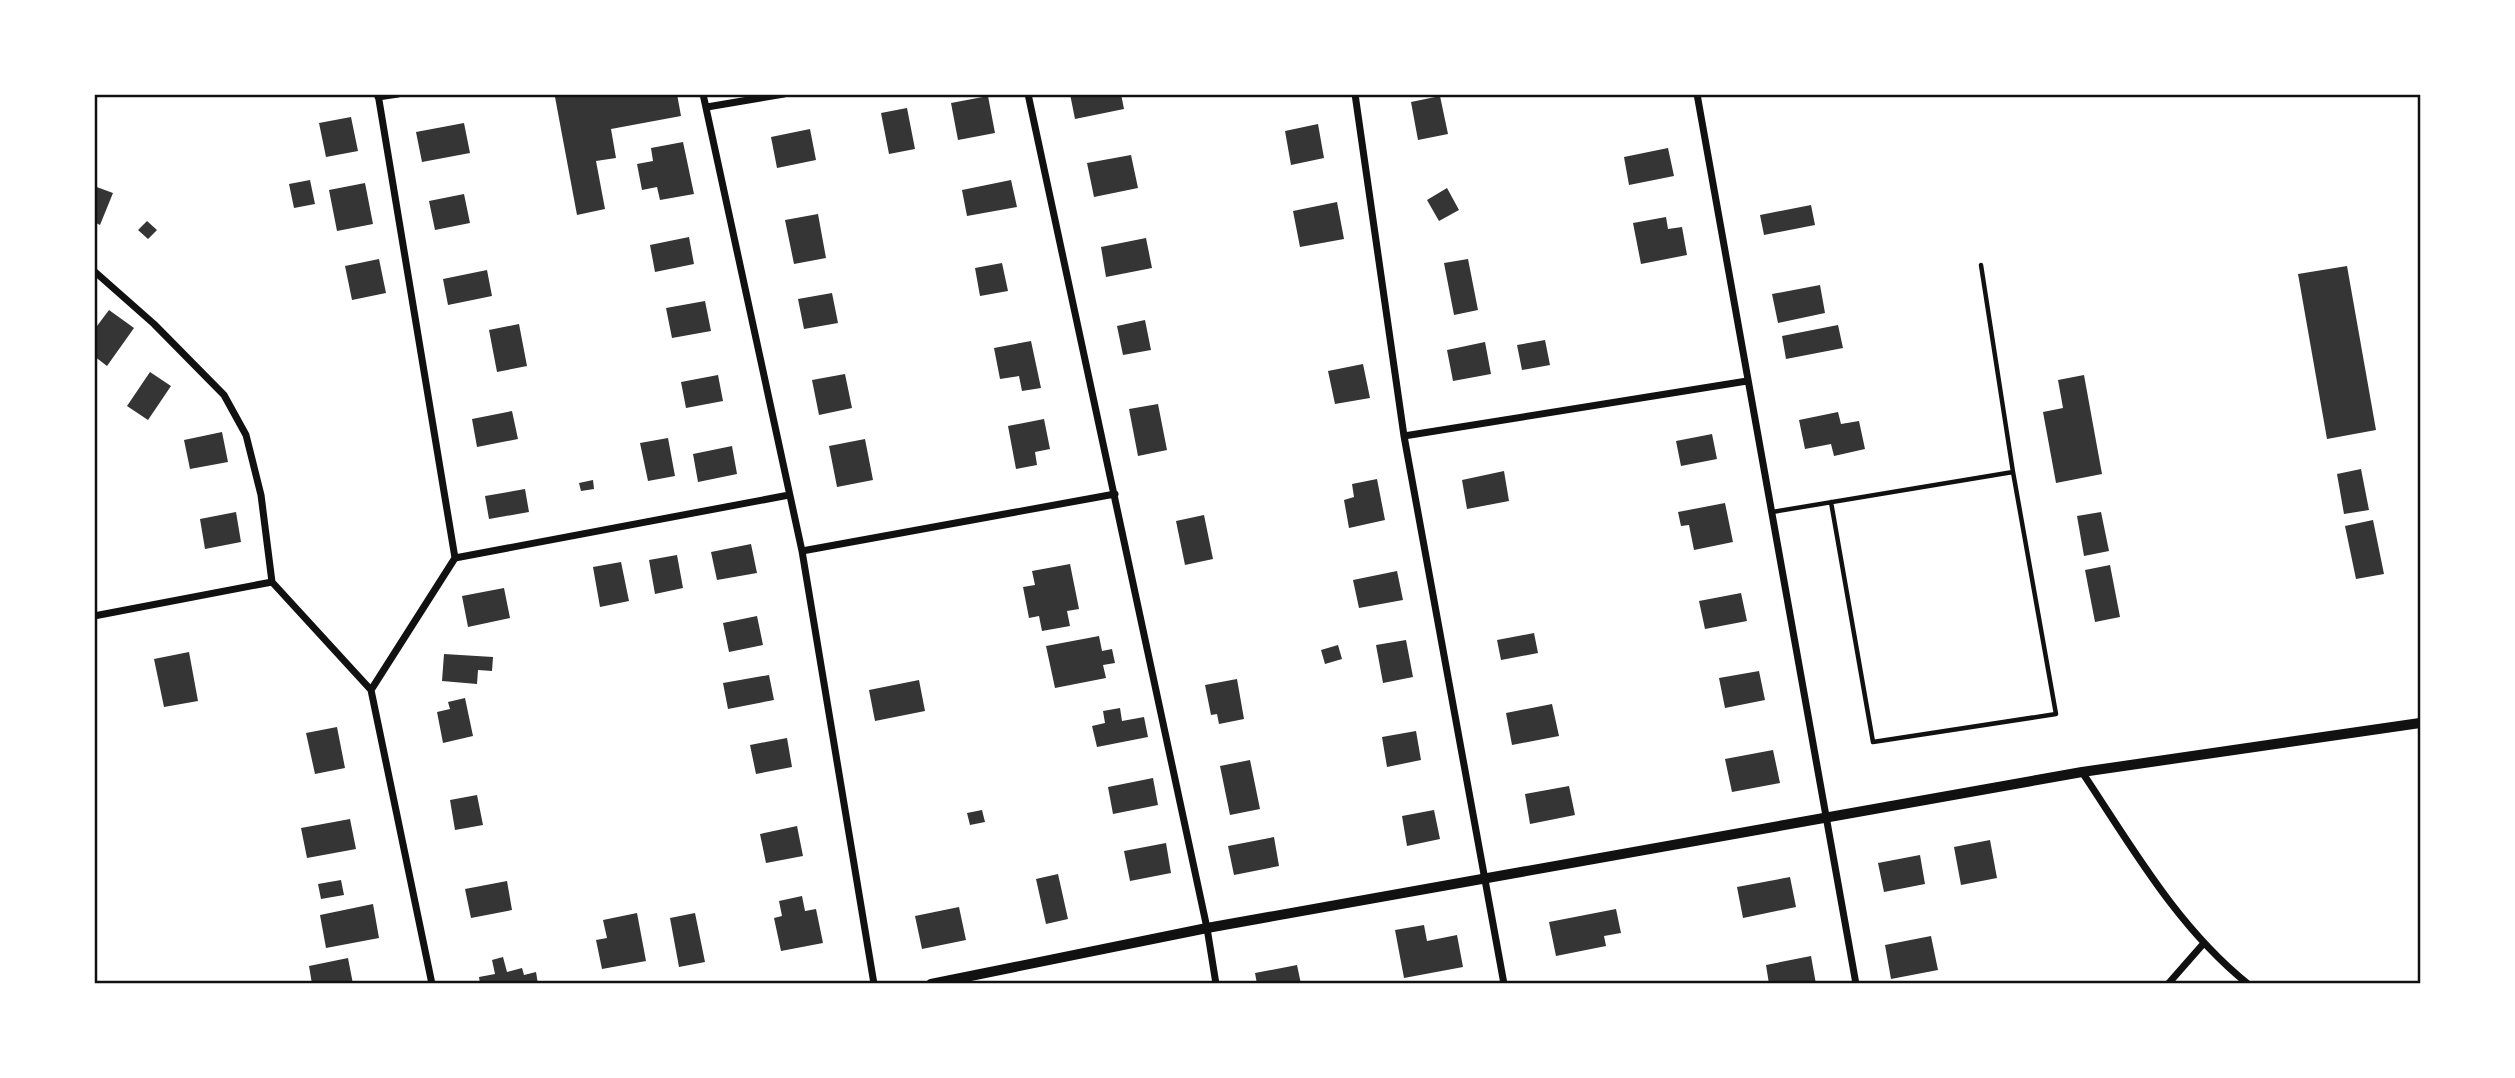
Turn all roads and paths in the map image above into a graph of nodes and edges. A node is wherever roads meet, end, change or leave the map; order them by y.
1 (398, 94) edge
2 (703, 94) edge
3 (784, 94) edge
4 (1028, 94) edge
5 (1354, 94) edge
6 (1697, 94) edge
7 (378, 96) edge
8 (706, 107) junction
9 (1981, 265) dead end
10 (94, 271) edge
11 (1747, 381) junction
12 (1404, 436) junction
13 (2012, 472) junction
14 (1115, 494) junction
15 (789, 495) junction
16 (1831, 502) junction
17 (1771, 512) junction
18 (802, 551) junction
19 (455, 558) junction
20 (272, 582) junction
21 (94, 616) edge
22 (371, 690) junction
23 (2420, 723) edge
24 (2081, 772) junction
25 (1827, 817) junction
26 (1485, 879) junction
27 (1207, 928) junction
28 (2204, 943) junction
29 (432, 984) edge
30 (874, 984) edge
31 (931, 984) edge
32 (1216, 984) edge
33 (1504, 984) edge
34 (1856, 984) edge
35 (2168, 984) edge
36 (2248, 984) edge

1 - 7 street
2 - 8 street
3 - 8 street
4 - 14 street
5 - 12 street
6 - 11 street
7 - 19 street
8 - 15 street
9 - 13 lane
10 - 20 street
11 - 12 street
11 - 17 street
12 - 26 street
13 - 16 lane
13 - 16 lane
14 - 18 street
14 - 27 street
15 - 18 street
15 - 19 street
16 - 17 lane
17 - 25 street
18 - 30 street
19 - 22 street
20 - 21 street
20 - 22 street
22 - 29 street
23 - 24 street
24 - 25 street
24 - 28 street
25 - 26 street
25 - 34 street
26 - 27 street
26 - 33 street
27 - 31 street
27 - 32 street
28 - 35 street
28 - 36 street

